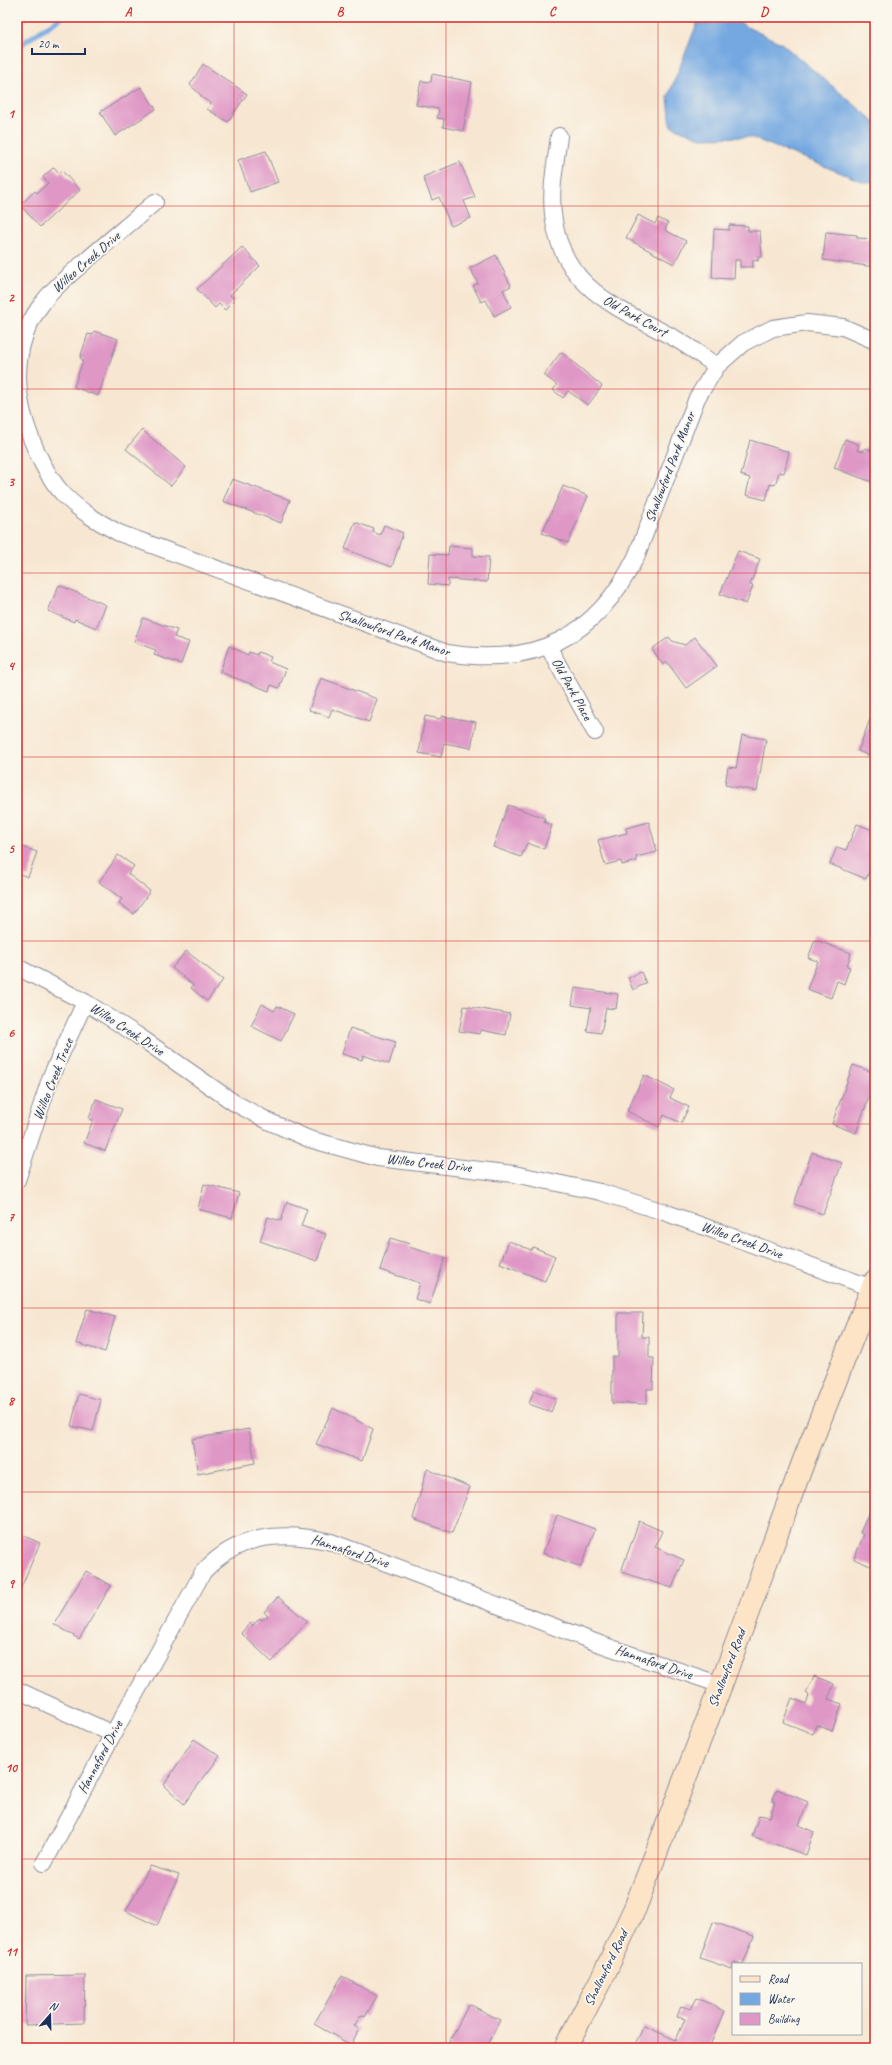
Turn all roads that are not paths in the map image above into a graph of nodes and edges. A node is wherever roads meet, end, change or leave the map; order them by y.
1 (559, 136) dead end
2 (155, 202) dead end
3 (875, 341) edge
4 (717, 366) junction
5 (23, 436) edge
6 (548, 646) junction
7 (595, 732) dead end
8 (17, 967) edge
9 (85, 1002) junction
10 (17, 1180) edge
11 (874, 1285) edge
12 (721, 1685) junction
13 (17, 1690) edge
14 (112, 1734) junction
15 (44, 1863) dead end
16 (565, 2048) edge

1 - 4 street, Old Park Court
2 - 5 street, Willeo Creek Drive
3 - 4 street, Shallowford Park Manor
4 - 6 street, Shallowford Park Manor
5 - 6 street, Shallowford Park Manor
6 - 7 street, Old Park Place
8 - 9 street, Willeo Creek Drive
9 - 10 street, Willeo Creek Trace
9 - 11 street, Willeo Creek Drive
11 - 12 street, Shallowford Road
12 - 14 street, Hannaford Drive
12 - 16 street, Shallowford Road
13 - 14 street
14 - 15 street, Hannaford Drive

